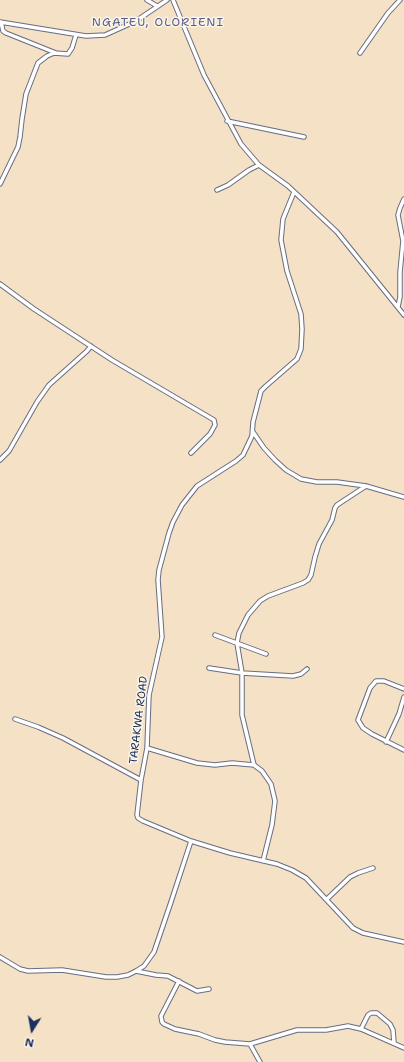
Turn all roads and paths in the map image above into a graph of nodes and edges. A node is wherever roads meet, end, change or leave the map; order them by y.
1 (147, 0) edge
2 (167, 0) edge
3 (173, 0) edge
4 (400, 0) edge
5 (157, 6) junction
6 (0, 22) edge
7 (76, 35) junction
8 (57, 53) junction
9 (360, 53) dead end
10 (227, 120) junction
11 (304, 137) dead end
12 (259, 165) junction
13 (0, 184) edge
14 (217, 190) dead end
15 (294, 192) junction
16 (404, 199) edge
17 (0, 284) edge
18 (398, 306) junction
19 (404, 314) edge
20 (90, 346) junction
21 (253, 432) junction
22 (192, 453) dead end
23 (0, 460) edge
24 (366, 486) junction
25 (404, 497) edge
26 (215, 635) dead end
27 (237, 643) junction
28 (266, 654) dead end
29 (209, 668) dead end
30 (307, 669) dead end
31 (242, 673) junction
32 (404, 688) edge
33 (404, 697) edge
34 (15, 719) dead end
35 (386, 742) junction
36 (147, 748) junction
37 (404, 750) edge
38 (254, 765) junction
39 (141, 780) junction
40 (191, 841) junction
41 (263, 861) junction
42 (373, 868) dead end
43 (327, 899) junction
44 (404, 942) edge
45 (0, 957) edge
46 (136, 971) junction
47 (179, 981) junction
48 (209, 989) dead end
49 (361, 1029) junction
50 (394, 1043) junction
51 (250, 1044) junction
52 (404, 1048) edge
53 (260, 1062) edge

1 - 5 street
2 - 5 street
3 - 10 street
4 - 9 street
5 - 7 street
6 - 7 street
6 - 8 street
7 - 8 street
8 - 13 street
10 - 11 street
10 - 12 street
12 - 14 street
12 - 15 street
15 - 18 street
15 - 21 street, TARAKWA ROAD
16 - 18 street
17 - 20 street
18 - 19 street
20 - 22 street
20 - 23 street
21 - 24 street
21 - 36 street, TARAKWA ROAD
24 - 25 street
24 - 27 street
26 - 27 street
27 - 28 street
27 - 31 street
29 - 31 street
30 - 31 street
31 - 38 street
32 - 35 street
33 - 35 street
34 - 39 street
35 - 37 street
36 - 38 street
36 - 39 street, TARAKWA ROAD
38 - 41 street
39 - 40 street, TARAKWA ROAD
40 - 41 street, TARAKWA ROAD
40 - 46 street
41 - 43 street, TARAKWA ROAD
42 - 43 street
43 - 44 street, TARAKWA ROAD
45 - 46 street
46 - 47 street
47 - 48 street
47 - 51 street
49 - 50 street
49 - 50 street
49 - 51 street
50 - 52 street
51 - 53 street

